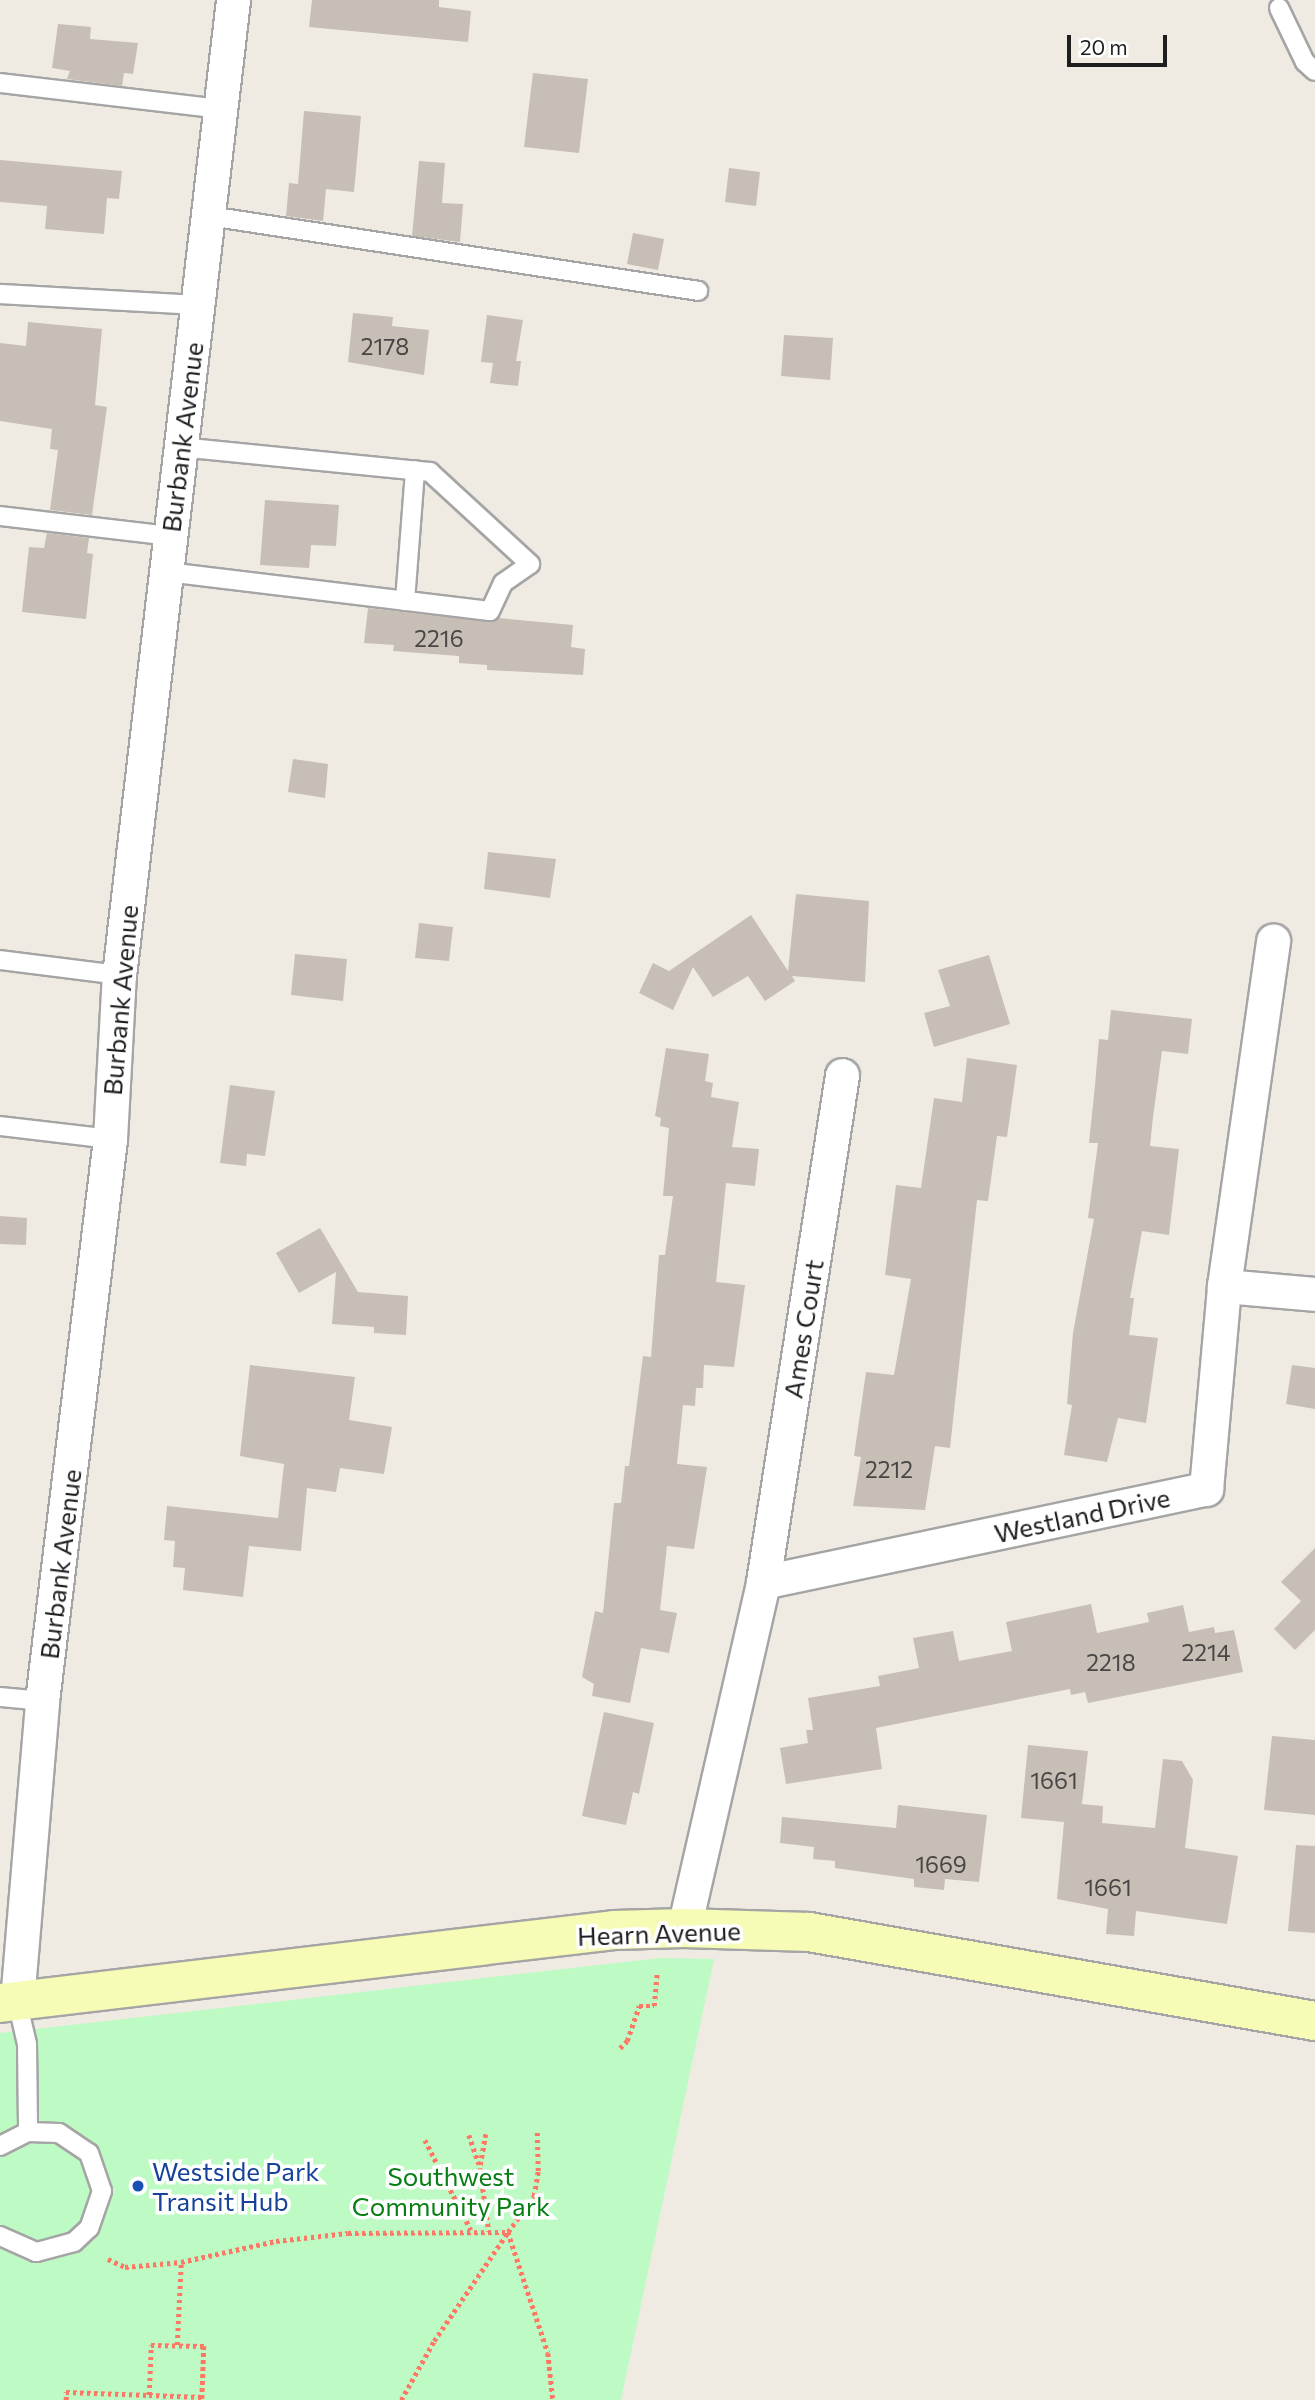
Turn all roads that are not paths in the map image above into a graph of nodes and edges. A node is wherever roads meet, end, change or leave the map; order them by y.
1 (233, 0) edge
2 (1279, 8) dead end
3 (1315, 71) edge
4 (0, 83) edge
5 (221, 110) junction
6 (209, 216) junction
7 (698, 291) dead end
8 (0, 294) edge
9 (198, 305) junction
10 (181, 447) junction
11 (415, 470) junction
12 (0, 516) edge
13 (171, 536) junction
14 (167, 572) junction
15 (405, 601) junction
16 (1273, 940) dead end
17 (0, 960) edge
18 (119, 975) junction
19 (842, 1075) dead end
20 (0, 1126) edge
21 (110, 1139) junction
22 (1224, 1286) junction
23 (1315, 1294) edge
24 (763, 1582) junction
25 (0, 1697) edge
26 (42, 1702) junction
27 (684, 1928) junction
28 (9, 2002) edge
29 (1315, 2021) edge
30 (28, 2132) junction
31 (0, 2145) edge
32 (0, 2236) edge

1 - 5 street, Burbank Avenue
2 - 3 lane
4 - 5 lane
5 - 6 street, Burbank Avenue
6 - 7 lane
6 - 9 street, Burbank Avenue
8 - 9 lane
9 - 10 street, Burbank Avenue
10 - 11 lane
10 - 13 street, Burbank Avenue
11 - 15 lane
11 - 15 lane
12 - 13 lane
13 - 14 street, Burbank Avenue
14 - 15 lane
14 - 18 street, Burbank Avenue
16 - 22 street, Westland Drive
17 - 18 lane
18 - 21 street, Burbank Avenue
19 - 24 street, Ames Court
20 - 21 lane
21 - 26 street, Burbank Avenue
22 - 23 street
22 - 24 street, Westland Drive
24 - 27 street
25 - 26 lane
26 - 28 street, Burbank Avenue
27 - 28 main road, Hearn Avenue
27 - 29 main road, Hearn Avenue
28 - 30 lane
30 - 31 lane
30 - 32 lane

